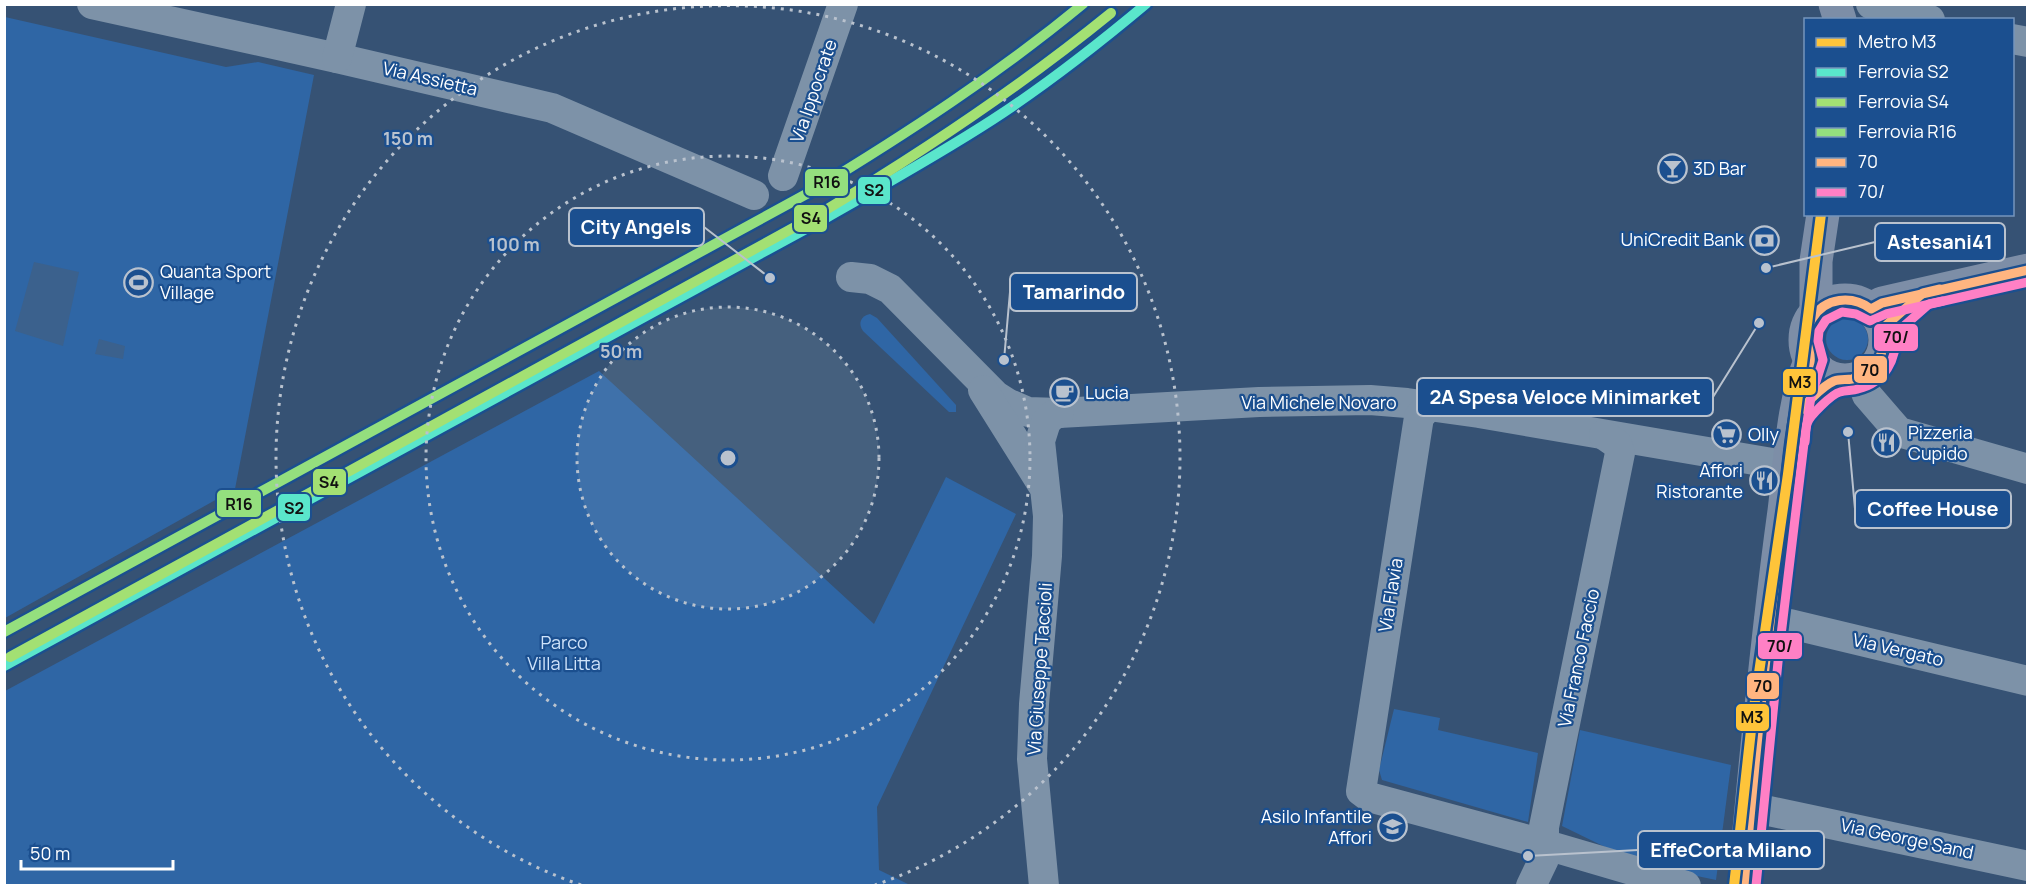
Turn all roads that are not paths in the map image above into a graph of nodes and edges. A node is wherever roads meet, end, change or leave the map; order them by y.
1 (92, 4) edge
2 (351, 4) edge
3 (843, 4) edge
4 (1871, 4) edge
5 (1923, 18) edge
6 (337, 58) junction
7 (783, 176) dead end
8 (754, 195) dead end
9 (1823, 216) edge
10 (2028, 270) edge
11 (851, 277) dead end
12 (1854, 312) junction
13 (1810, 359) junction
14 (976, 377) junction
15 (1851, 378) junction
16 (1433, 406) junction
17 (1059, 413) junction
18 (1796, 416) junction
19 (1604, 435) junction
20 (1790, 460) junction
21 (2028, 469) edge
22 (1046, 489) junction
23 (1769, 621) junction
24 (2028, 681) edge
25 (1750, 807) junction
26 (1543, 844) junction
27 (2028, 866) edge
28 (1044, 885) edge
29 (1531, 885) edge
30 (1686, 885) edge
31 (1744, 885) edge

1 - 6 street, Via Assietta
2 - 6 street
3 - 7 street, Via Ippocrate
4 - 5 street
6 - 8 street, Via Assietta
9 - 12 main road
10 - 12 main road
11 - 14 street
12 - 13 main road
12 - 15 main road
13 - 15 main road
13 - 18 main road
14 - 17 street
14 - 22 street
15 - 18 main road
15 - 21 street
16 - 17 street, Via Michele Novaro
16 - 19 street, Via Michele Novaro
16 - 26 street, Via Flavia
17 - 22 street, Via Giuseppe Taccioli
18 - 20 main road
19 - 20 street, Via Michele Novaro
19 - 26 street, Via Franco Faccio
20 - 23 main road
22 - 28 street, Via Giuseppe Taccioli
23 - 24 street, Via Vergato
23 - 25 main road
25 - 27 street, Via George Sand
25 - 31 main road
26 - 29 street, Via Franco Faccio
26 - 30 street

